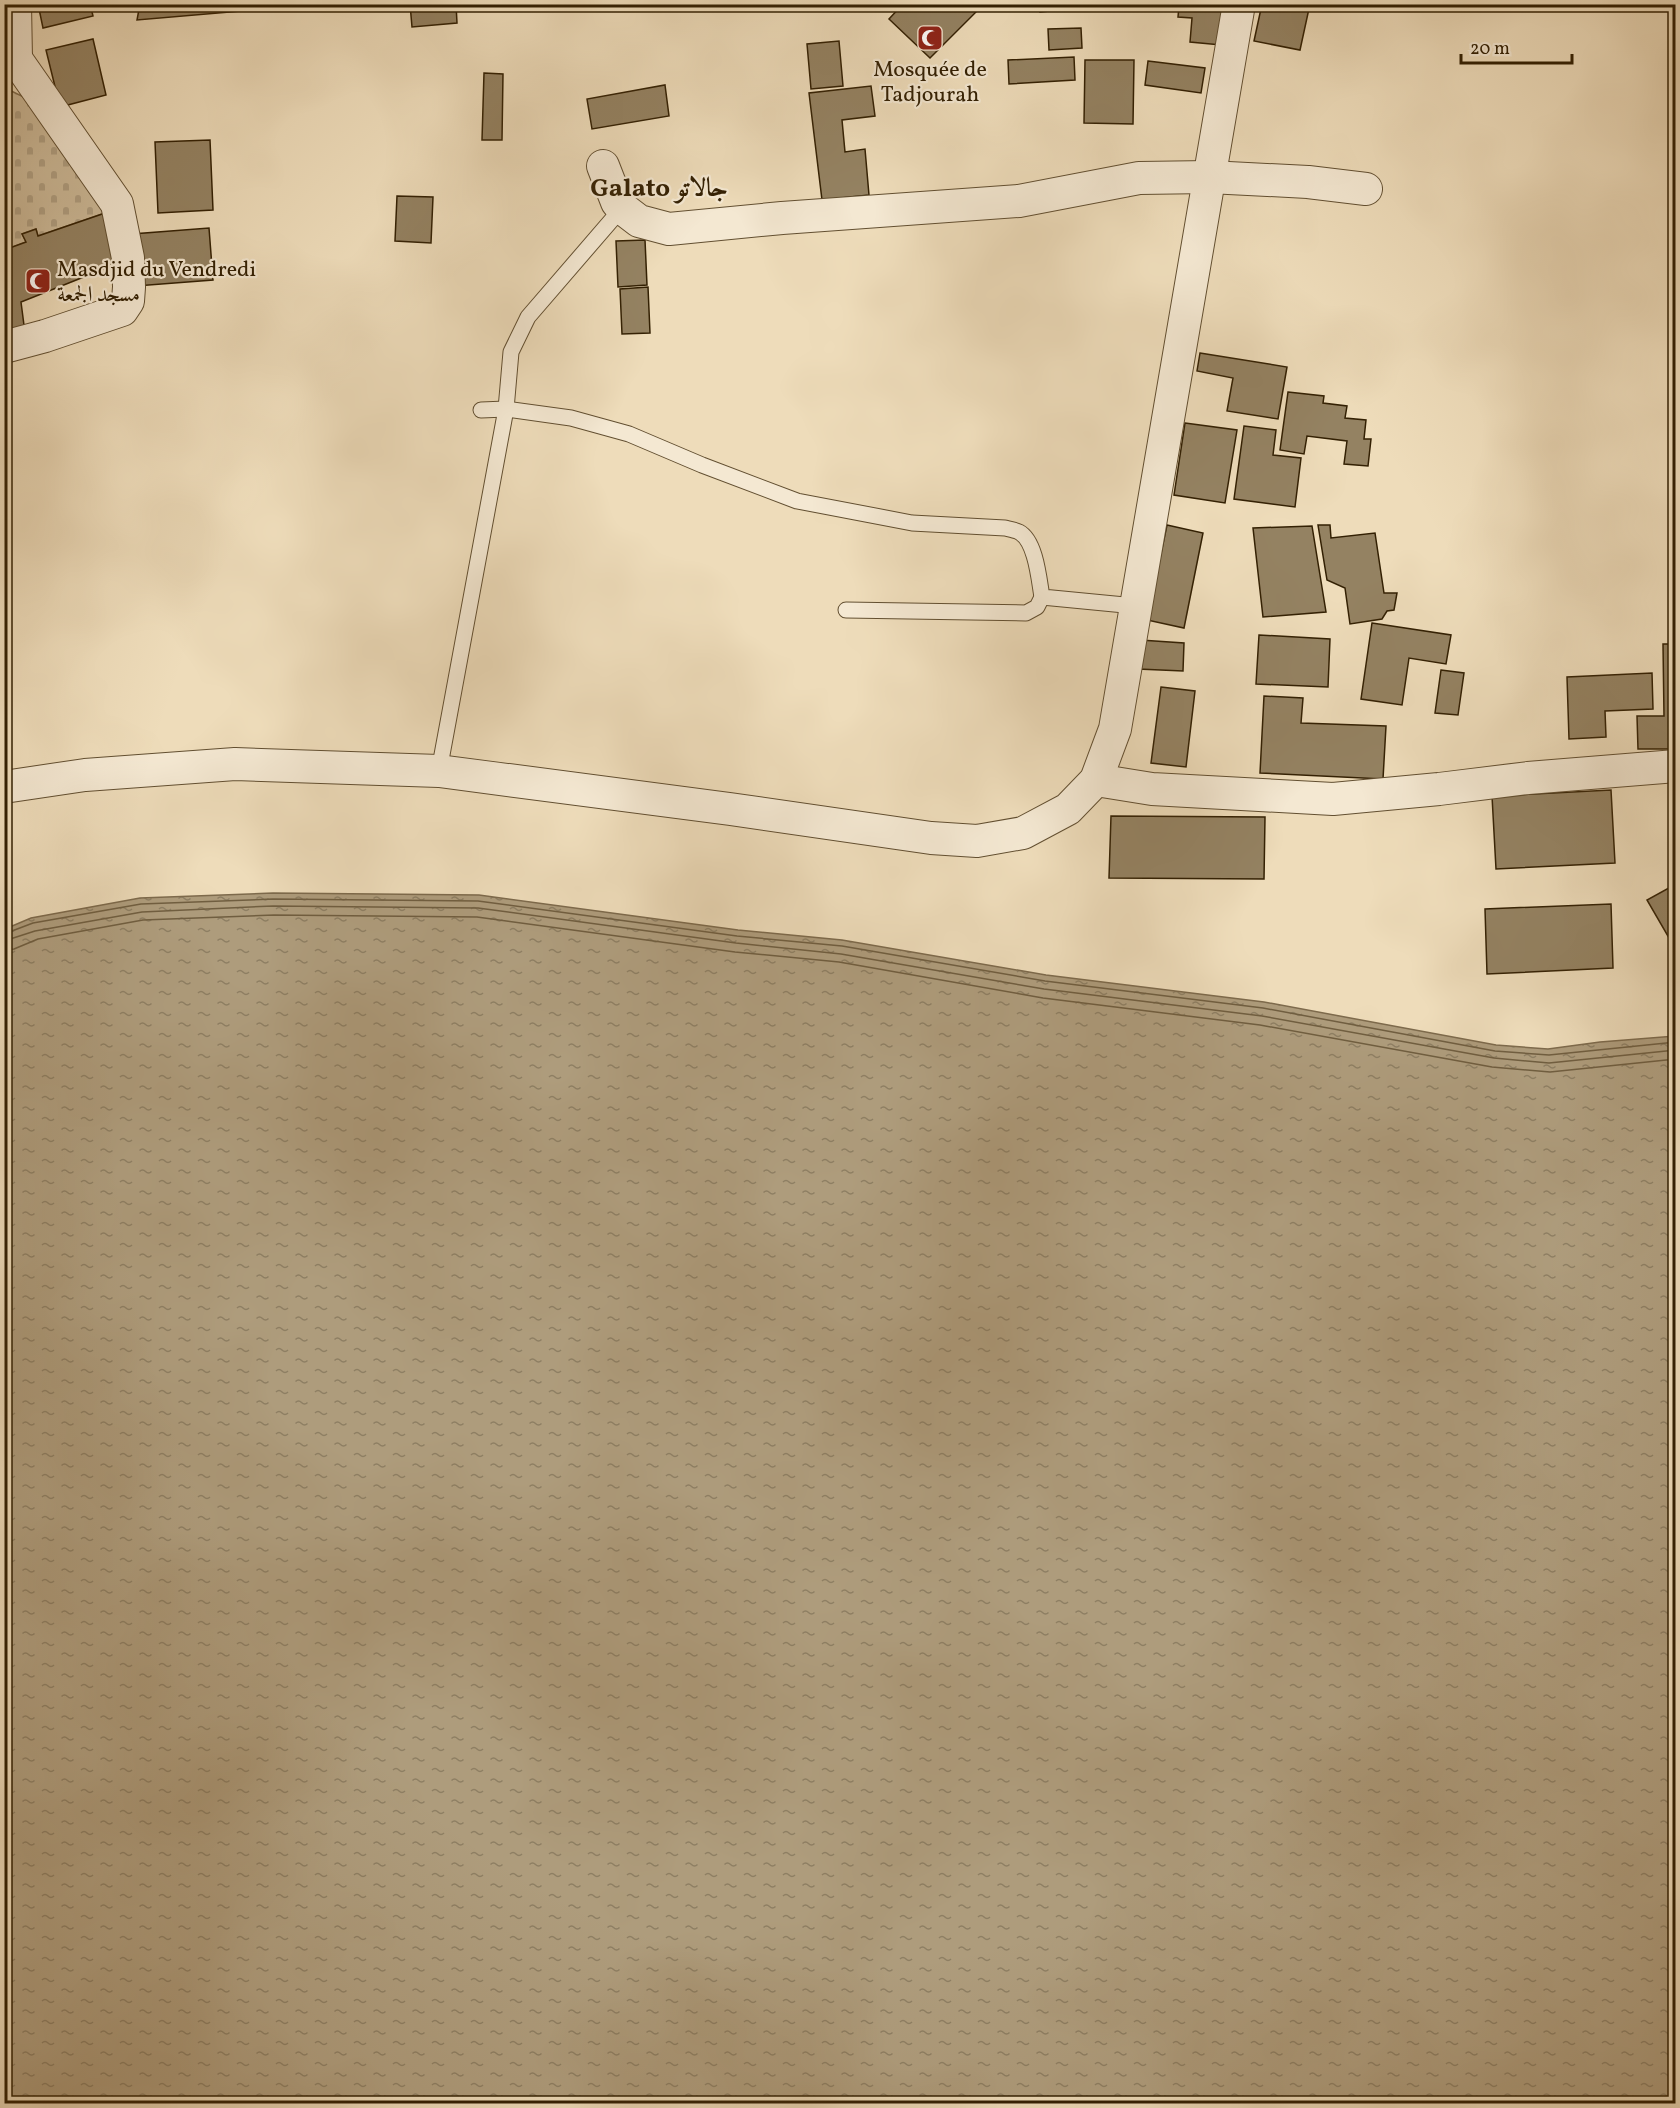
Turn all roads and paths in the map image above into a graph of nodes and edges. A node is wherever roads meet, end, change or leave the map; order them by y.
1 (15, 4) edge
2 (1239, 4) edge
3 (10, 60) edge
4 (603, 166) dead end
5 (1209, 177) junction
6 (1366, 189) dead end
7 (622, 208) junction
8 (4, 347) edge
9 (506, 409) junction
10 (481, 410) dead end
11 (1042, 597) junction
12 (1135, 606) junction
13 (846, 610) dead end
14 (1676, 766) edge
15 (439, 771) junction
16 (1096, 780) junction
17 (4, 787) edge

1 - 3 street
2 - 5 street
3 - 8 street
4 - 7 street
5 - 6 street
5 - 7 street
5 - 12 street
7 - 9 lane
9 - 10 lane
9 - 11 lane
9 - 15 lane
11 - 12 lane
11 - 13 lane
12 - 16 street
14 - 16 street
15 - 16 street
15 - 17 street

